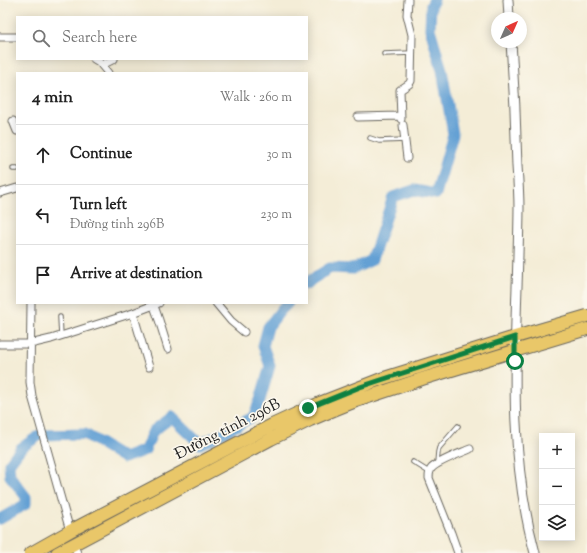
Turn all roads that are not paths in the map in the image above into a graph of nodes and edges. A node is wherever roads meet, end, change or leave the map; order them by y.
1 (408, 0) edge
2 (508, 0) edge
3 (509, 12) edge
4 (0, 37) edge
5 (16, 37) edge
6 (511, 48) edge
7 (412, 52) junction
8 (384, 54) dead end
9 (96, 60) edge
10 (112, 60) edge
11 (102, 65) junction
12 (107, 72) edge
13 (358, 117) dead end
14 (401, 120) junction
15 (12, 121) dead end
16 (16, 129) edge
17 (370, 138) dead end
18 (405, 140) junction
19 (407, 158) dead end
20 (16, 188) edge
21 (0, 193) edge
22 (31, 304) edge
23 (155, 304) edge
24 (217, 304) edge
25 (133, 313) junction
26 (587, 316) edge
27 (60, 317) dead end
28 (587, 329) edge
29 (244, 332) dead end
30 (61, 337) junction
31 (515, 337) junction
32 (0, 344) edge
33 (30, 344) junction
34 (168, 349) dead end
35 (515, 351) junction
36 (149, 367) dead end
37 (458, 426) dead end
38 (470, 449) dead end
39 (414, 462) dead end
40 (437, 464) junction
41 (429, 472) junction
42 (70, 531) junction
43 (75, 549) edge
44 (31, 553) edge
45 (57, 553) edge
46 (458, 553) edge
47 (535, 553) edge

1 - 7 street
2 - 3 street
4 - 5 street
6 - 31 street
7 - 8 lane
7 - 14 street
9 - 11 street
10 - 11 street
11 - 12 street
13 - 14 street
14 - 18 street
15 - 16 street
17 - 18 lane
18 - 19 street
20 - 21 street
22 - 33 street
23 - 25 street
23 - 34 street
24 - 29 street
25 - 30 street
25 - 36 street
26 - 31 main road, Đường tỉnh 296B
27 - 30 lane
28 - 35 main road, Đường tỉnh 296B
30 - 33 street
31 - 35 street
31 - 42 main road, Đường tỉnh 296B
32 - 33 street
33 - 42 street
35 - 43 main road, Đường tỉnh 296B
35 - 47 street
37 - 40 lane
38 - 40 street
39 - 41 lane
40 - 41 street
41 - 46 street
42 - 44 main road, Đường tỉnh 296B
43 - 45 main road, Đường tỉnh 296B

